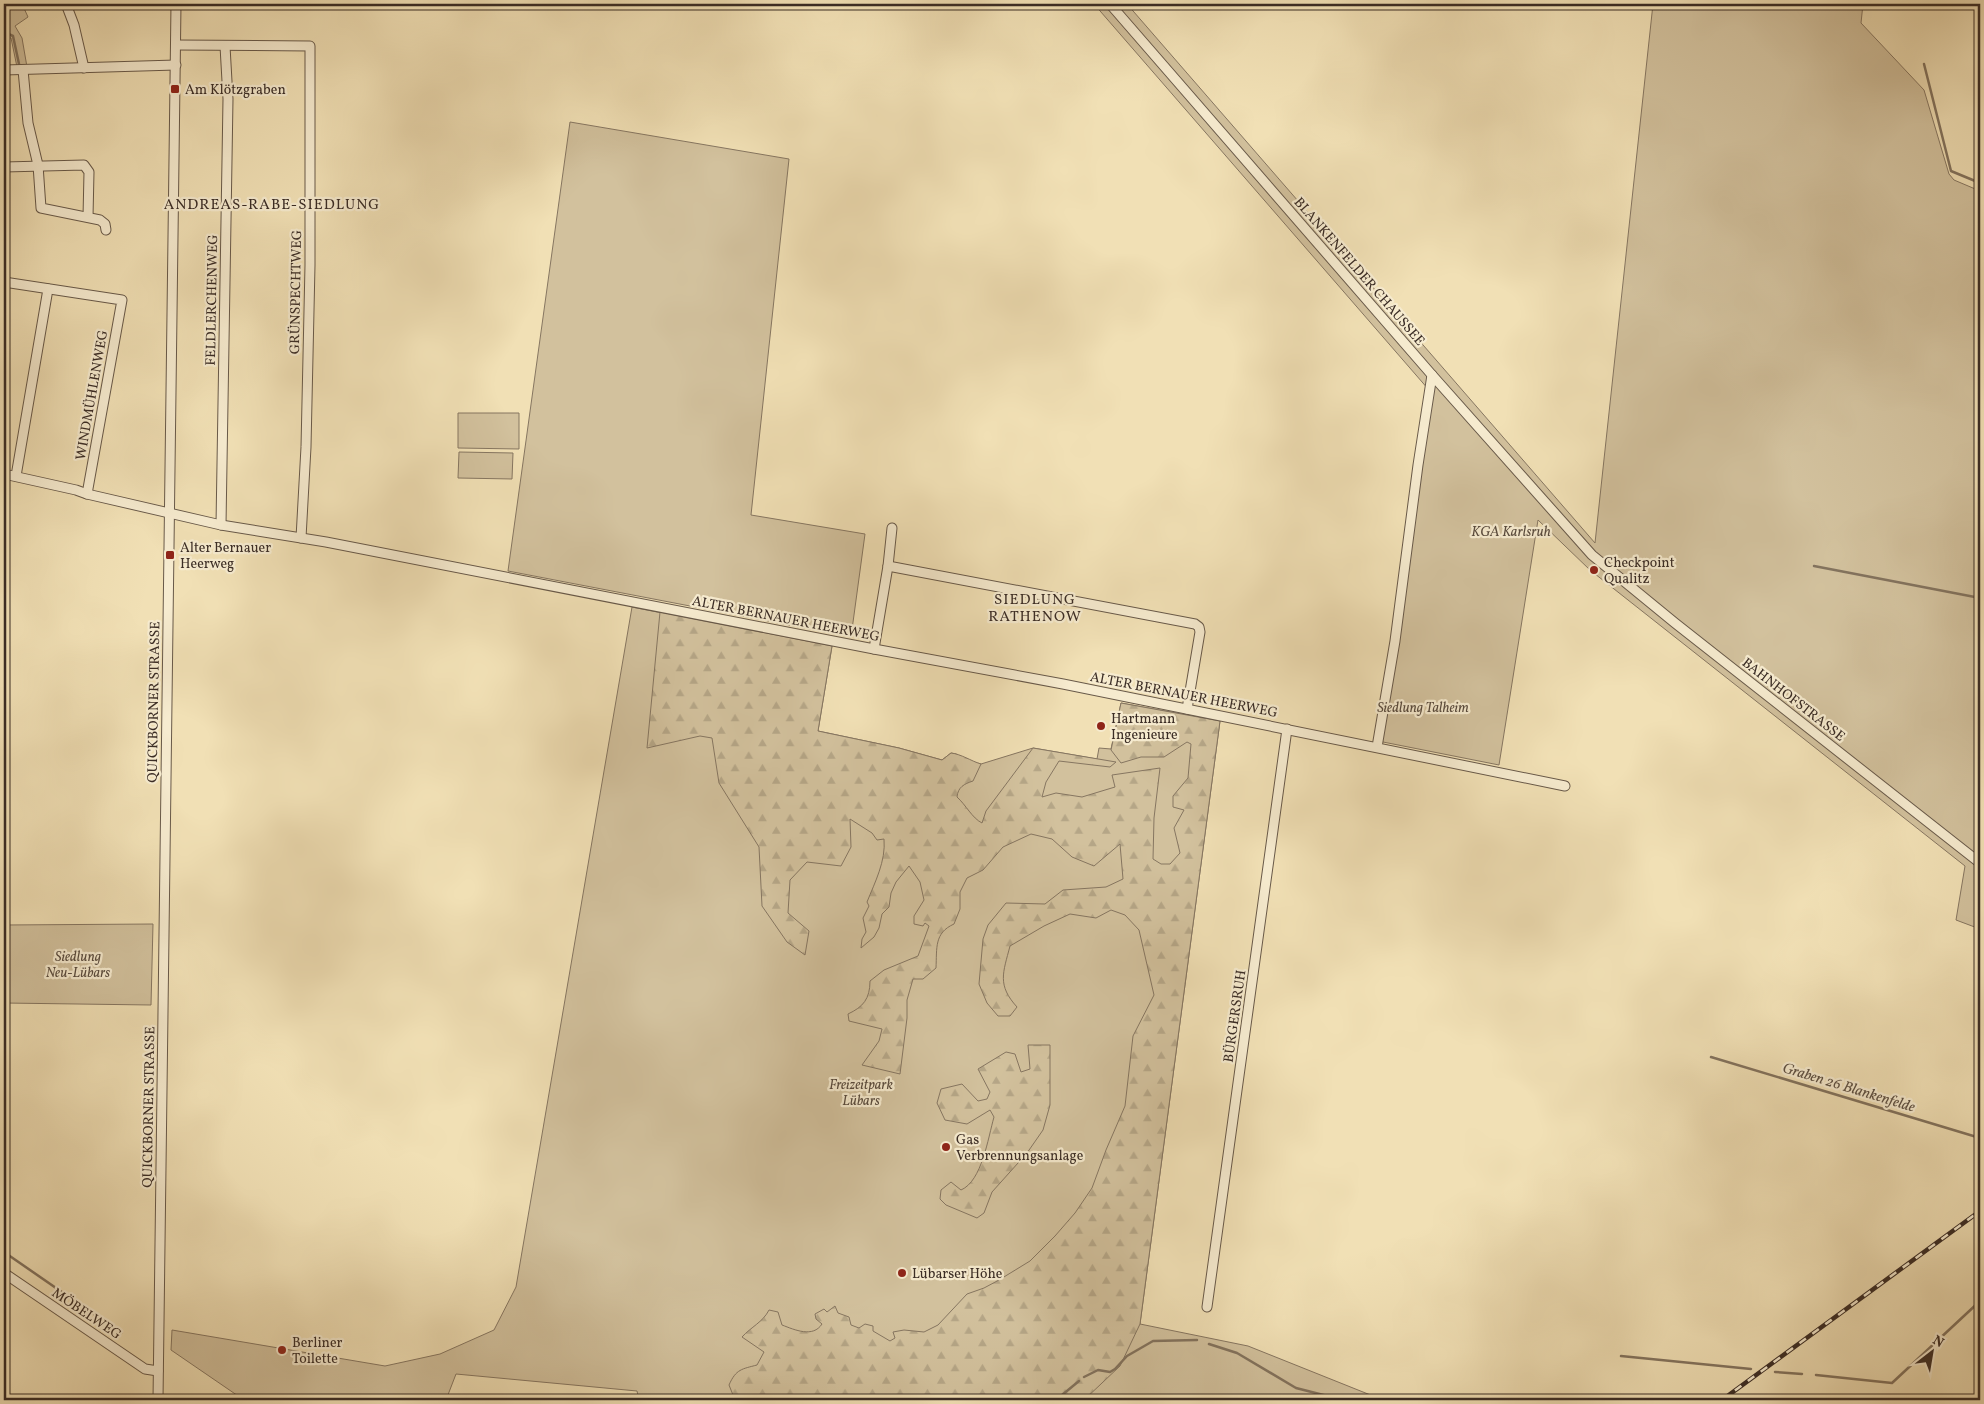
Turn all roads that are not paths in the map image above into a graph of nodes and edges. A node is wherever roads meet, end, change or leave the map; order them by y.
1 (66, 4) edge
2 (176, 4) edge
3 (1110, 4) edge
4 (176, 45) junction
5 (225, 46) junction
6 (176, 65) junction
7 (84, 68) junction
8 (4, 70) edge
9 (23, 70) junction
10 (38, 165) junction
11 (4, 167) edge
12 (88, 217) junction
13 (106, 230) dead end
14 (4, 282) edge
15 (48, 289) junction
16 (1432, 376) junction
17 (4, 474) edge
18 (16, 476) junction
19 (87, 494) junction
20 (169, 514) junction
21 (221, 524) junction
22 (892, 528) dead end
23 (301, 538) junction
24 (1592, 555) joint
25 (888, 566) junction
26 (874, 650) junction
27 (1187, 709) junction
28 (1287, 729) junction
29 (1377, 747) junction
30 (1565, 786) dead end
31 (1980, 863) edge
32 (4, 1273) edge
33 (1207, 1307) dead end
34 (158, 1371) junction
35 (158, 1400) edge

1 - 7 street
2 - 4 street, QUICKBORNER STRASSE
3 - 16 street, BLANKENFELDER CHAUSSEE
4 - 5 street
4 - 6 street, QUICKBORNER STRASSE
5 - 21 street, FELDLERCHENWEG
5 - 23 street, GRÜNSPECHTWEG
6 - 7 street
6 - 20 street, QUICKBORNER STRASSE
7 - 9 street
8 - 9 street
9 - 10 street
10 - 11 street
10 - 12 street
10 - 12 street
12 - 13 street
14 - 15 street
15 - 18 street
15 - 19 street, WINDMÜHLENWEG
16 - 24 street, BLANKENFELDER CHAUSSEE
16 - 29 street
17 - 18 street, ALTER BERNAUER HEERWEG
18 - 19 street, ALTER BERNAUER HEERWEG
19 - 20 street, ALTER BERNAUER HEERWEG
20 - 21 street, ALTER BERNAUER HEERWEG
20 - 34 street, QUICKBORNER STRASSE
21 - 23 street, ALTER BERNAUER HEERWEG
22 - 25 street
23 - 26 street, ALTER BERNAUER HEERWEG
24 - 31 street, BAHNHOFSTRASSE
25 - 26 street
25 - 27 street
26 - 27 street, ALTER BERNAUER HEERWEG
27 - 28 street, ALTER BERNAUER HEERWEG
28 - 29 street, ALTER BERNAUER HEERWEG
28 - 33 street, BÜRGERSRUH
29 - 30 street, ALTER BERNAUER HEERWEG
32 - 34 street, MÖBELWEG
34 - 35 street, QUICKBORNER STRASSE

